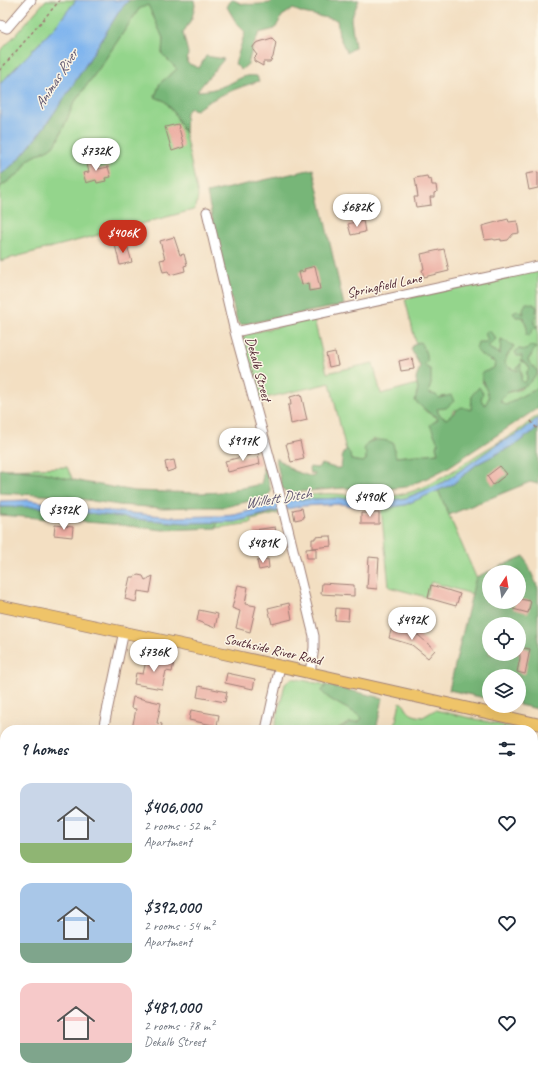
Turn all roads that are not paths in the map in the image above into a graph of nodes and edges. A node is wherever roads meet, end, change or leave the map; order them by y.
1 (31, 0) edge
2 (0, 25) edge
3 (207, 212) dead end
4 (538, 266) edge
5 (235, 332) junction
6 (0, 606) edge
7 (124, 631) junction
8 (280, 666) junction
9 (310, 672) junction
10 (538, 724) edge
11 (103, 725) edge
12 (267, 725) edge

1 - 2 street
3 - 5 street, Dekalb Street
4 - 5 street, Springfield Lane
5 - 9 street, Dekalb Street
6 - 7 main road, Southside River Road
7 - 8 main road, Southside River Road
7 - 11 street
8 - 9 main road, Southside River Road
8 - 12 street
9 - 10 main road, Southside River Road

